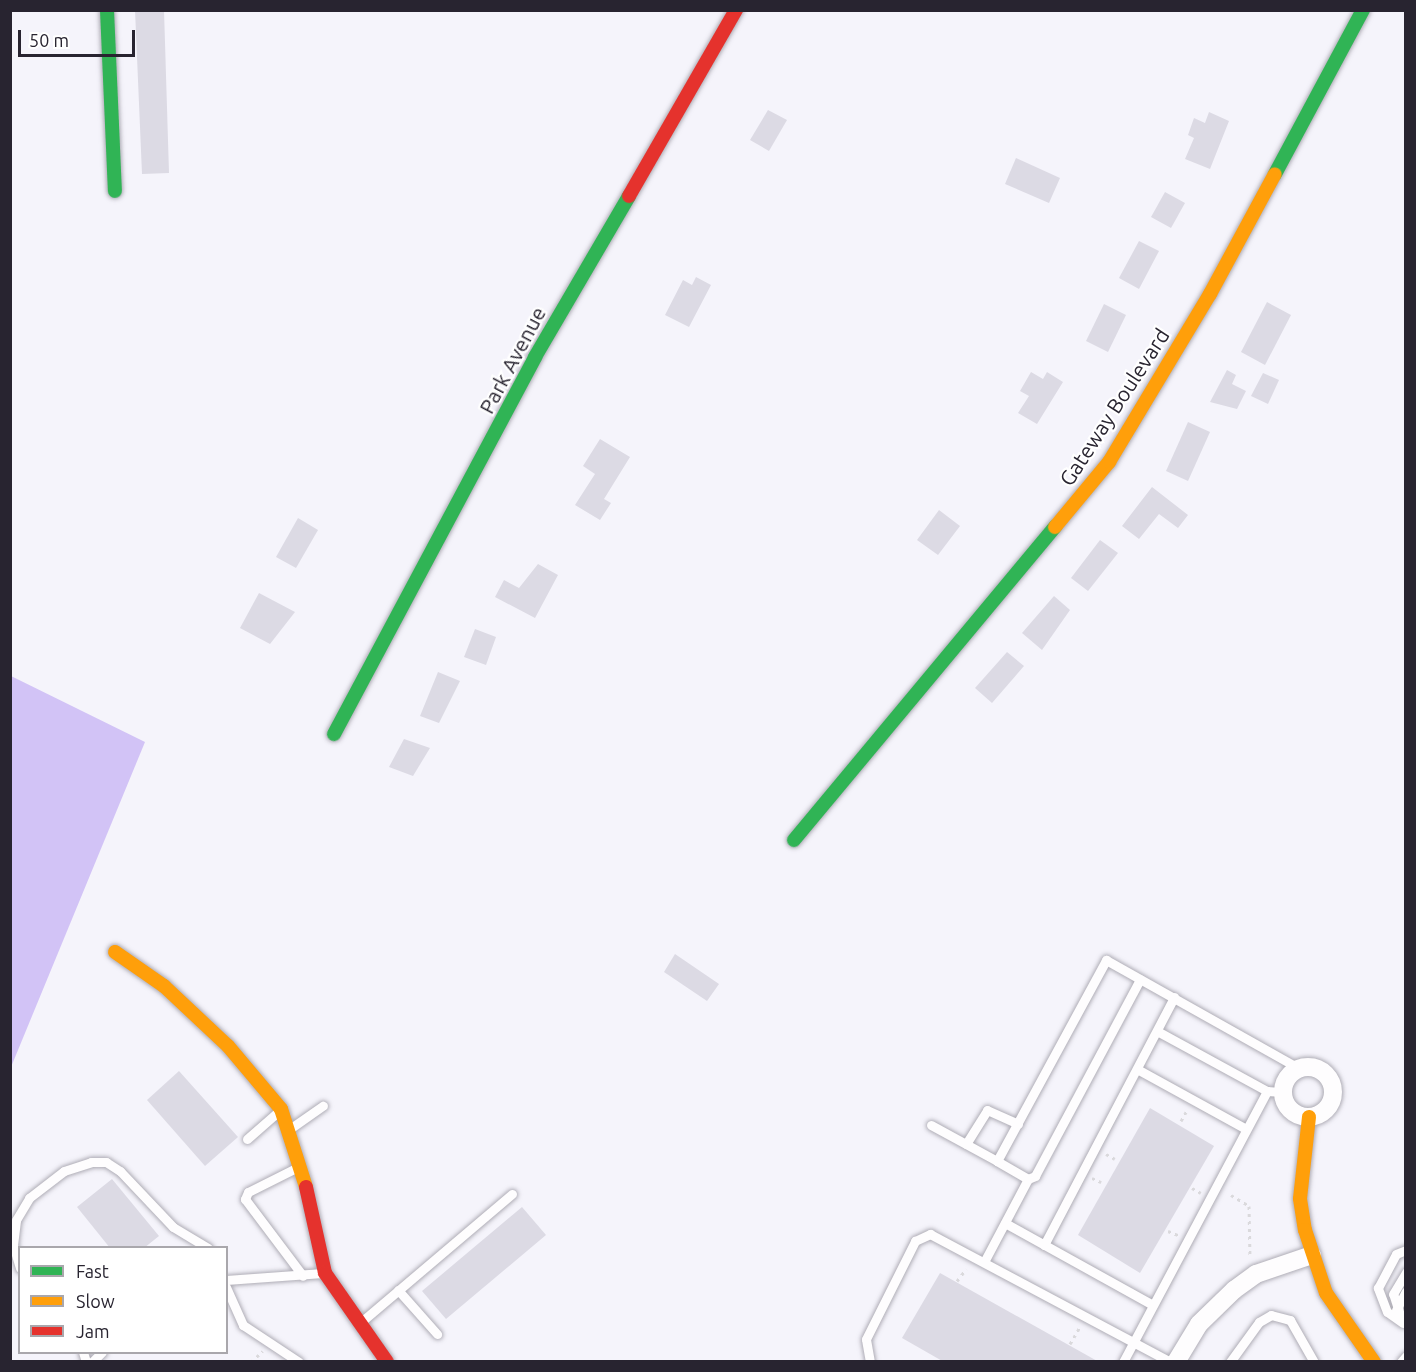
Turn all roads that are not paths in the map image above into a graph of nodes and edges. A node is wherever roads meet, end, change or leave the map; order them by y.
1 (107, 10) edge
2 (736, 10) edge
3 (1363, 10) edge
4 (115, 191) dead end
5 (334, 734) dead end
6 (794, 840) dead end
7 (115, 952) dead end
8 (1140, 979) junction
9 (1174, 997) junction
10 (1156, 1031) junction
11 (1137, 1069) junction
12 (1300, 1069) junction
13 (1275, 1091) junction
14 (323, 1106) dead end
15 (281, 1109) junction
16 (1309, 1117) junction
17 (1017, 1124) junction
18 (932, 1125) dead end
19 (289, 1129) junction
20 (1246, 1129) junction
21 (247, 1139) dead end
22 (966, 1144) junction
23 (998, 1161) junction
24 (301, 1165) junction
25 (1028, 1179) junction
26 (512, 1194) dead end
27 (1005, 1222) junction
28 (1044, 1245) junction
29 (205, 1246) edge
30 (1406, 1250) edge
31 (1312, 1255) junction
32 (18, 1261) edge
33 (984, 1262) junction
34 (1406, 1272) edge
35 (325, 1273) junction
36 (303, 1276) junction
37 (228, 1280) edge
38 (399, 1290) junction
39 (228, 1291) edge
40 (1406, 1292) edge
41 (1150, 1304) junction
42 (1402, 1317) edge
43 (361, 1322) junction
44 (436, 1334) dead end
45 (1134, 1341) junction
46 (1406, 1356) edge
47 (300, 1362) edge
48 (387, 1362) edge
49 (870, 1362) edge
50 (1123, 1362) edge
51 (1171, 1362) edge
52 (1176, 1362) edge
53 (1230, 1362) edge
54 (1314, 1362) edge
55 (1374, 1362) edge
56 (1401, 1362) edge

1 - 4 street
2 - 5 street, Park Avenue
3 - 6 street, Gateway Boulevard
7 - 15 street
8 - 9 lane
8 - 17 lane
8 - 25 lane
9 - 10 lane
9 - 12 lane
10 - 11 lane
10 - 13 lane
11 - 20 lane
11 - 28 lane
12 - 13 street
12 - 16 street
13 - 16 street
13 - 20 lane
14 - 19 lane
15 - 19 street
15 - 21 lane
16 - 31 street
17 - 22 lane
17 - 23 lane
18 - 22 lane
19 - 24 street
20 - 41 lane
22 - 23 lane
23 - 25 lane
24 - 35 street
24 - 36 lane
25 - 27 lane
26 - 38 lane
27 - 28 lane
27 - 33 lane
28 - 41 lane
29 - 32 lane
30 - 42 lane
31 - 52 street
31 - 55 street
33 - 45 lane
33 - 49 lane
34 - 42 lane
35 - 36 lane
35 - 43 street
36 - 37 lane
38 - 43 lane
38 - 44 lane
39 - 47 lane
40 - 42 lane
41 - 45 lane
43 - 48 street
45 - 50 lane
45 - 51 lane
46 - 56 lane
53 - 54 lane

